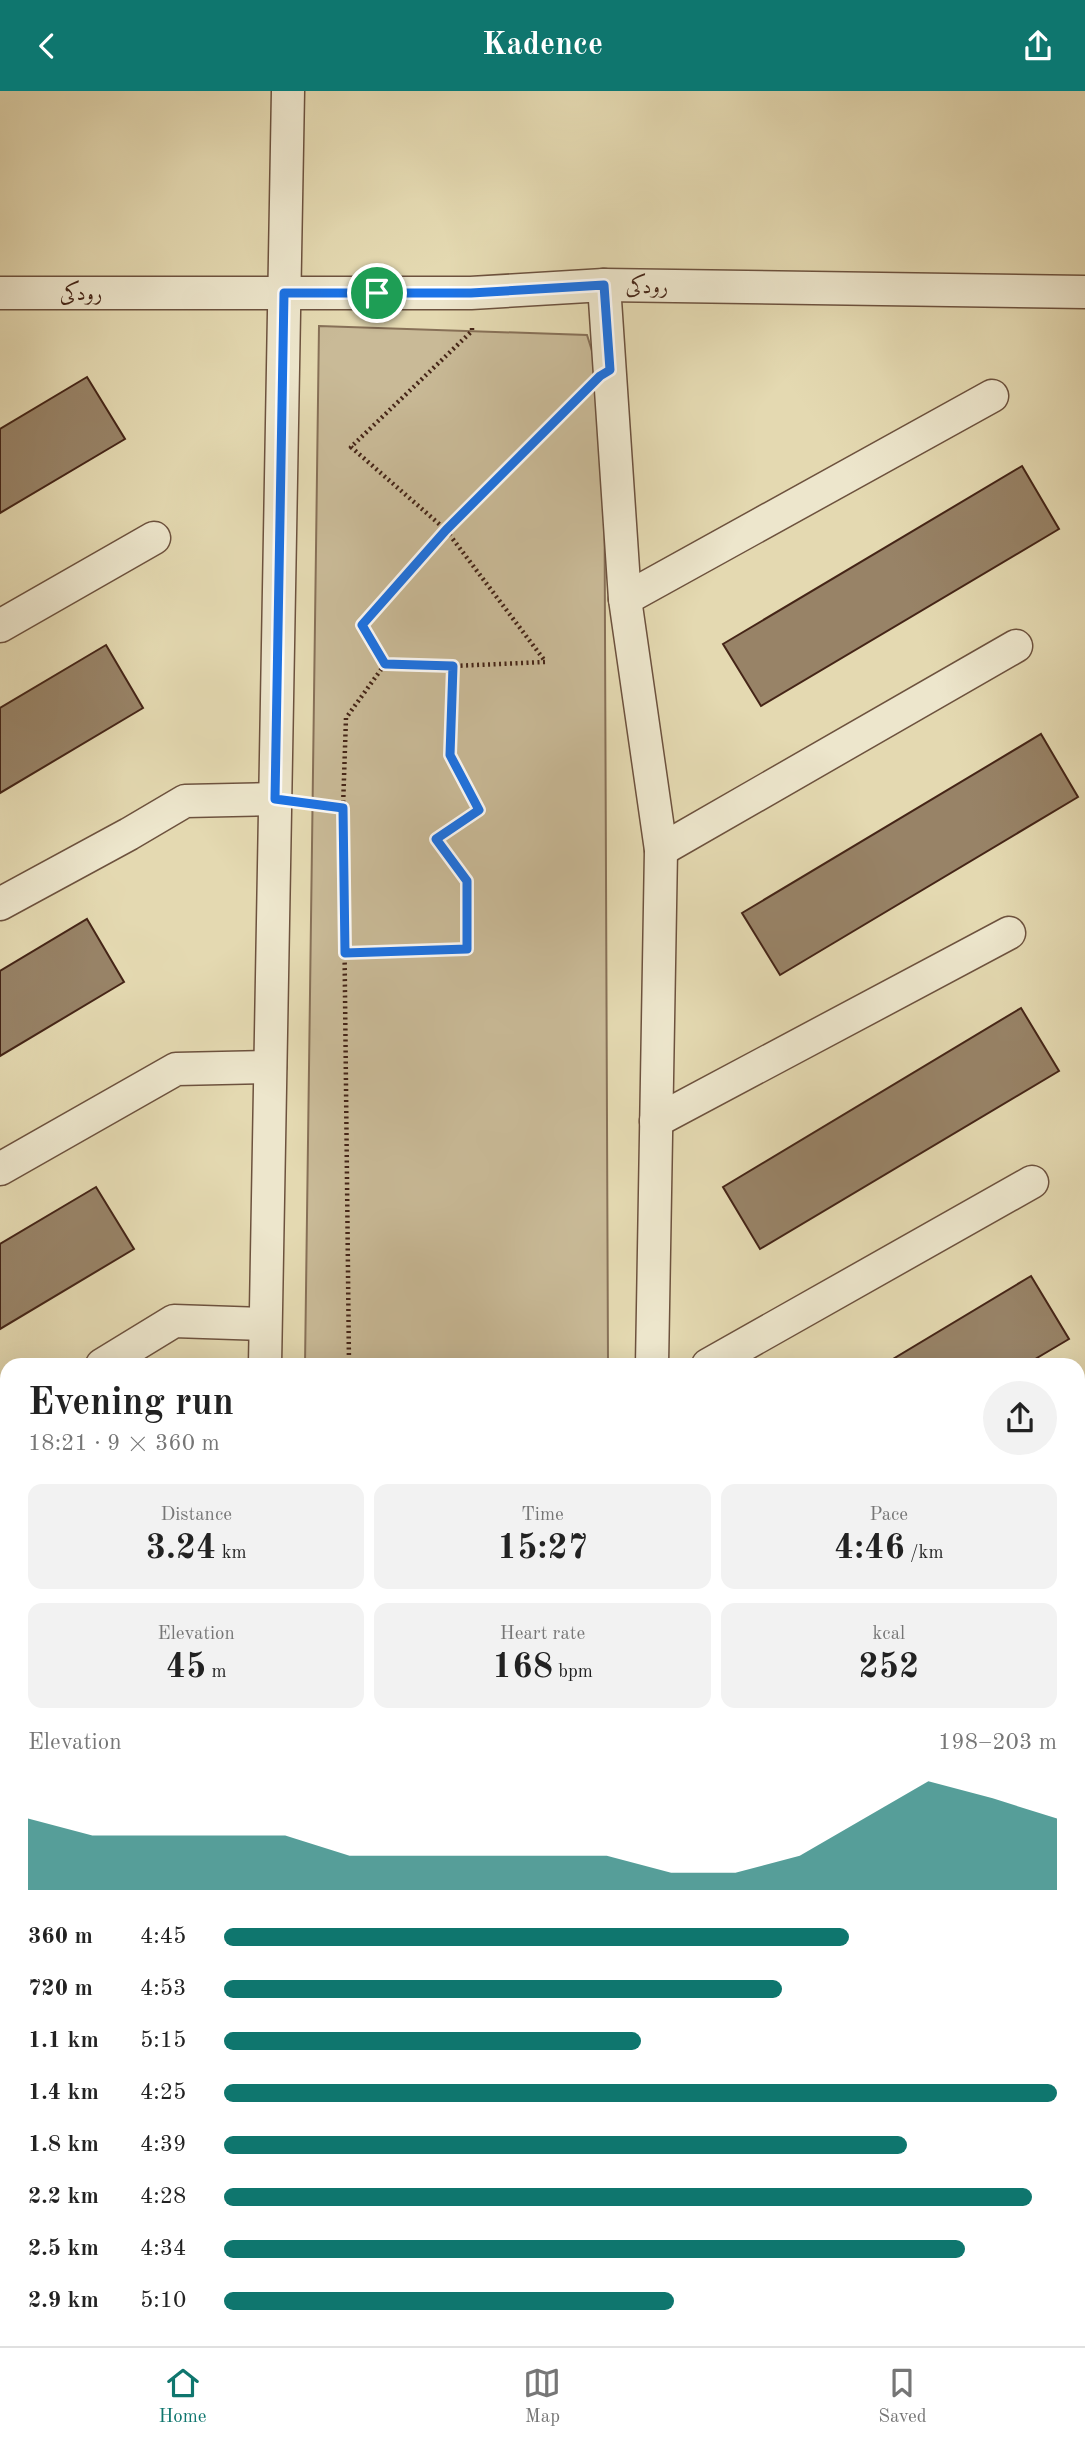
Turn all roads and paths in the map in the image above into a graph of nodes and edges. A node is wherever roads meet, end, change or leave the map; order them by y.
1 (288, 91) edge
2 (604, 285) junction
3 (1085, 292) edge
4 (0, 293) edge
5 (284, 293) junction
6 (471, 293) junction
7 (610, 370) junction
8 (992, 396) dead end
9 (446, 530) junction
10 (154, 538) dead end
11 (625, 599) junction
12 (0, 626) edge
13 (1016, 646) dead end
14 (385, 664) junction
15 (453, 666) junction
16 (275, 799) junction
17 (343, 808) junction
18 (661, 850) junction
19 (0, 904) edge
20 (1009, 933) dead end
21 (345, 953) junction
22 (270, 1067) junction
23 (656, 1121) junction
24 (0, 1169) edge
25 (1032, 1182) dead end
26 (265, 1324) junction
27 (113, 1358) edge
28 (265, 1358) edge
29 (349, 1358) edge
30 (652, 1358) edge
31 (720, 1358) edge

1 - 5 street
2 - 3 street, رودکی
2 - 6 street, رودکی
2 - 7 street
4 - 5 street, رودکی
5 - 6 street, رودکی
5 - 16 street
6 - 9 path
7 - 9 path
7 - 11 street
8 - 11 street
9 - 14 path
9 - 15 path
10 - 12 street
11 - 18 street
13 - 18 street
14 - 15 path
14 - 17 path
15 - 21 path
16 - 17 path
16 - 19 street
16 - 22 street
17 - 21 path
18 - 23 street
20 - 23 street
21 - 29 path
22 - 24 street
22 - 26 street
23 - 30 street
25 - 31 street
26 - 27 street
26 - 28 street

